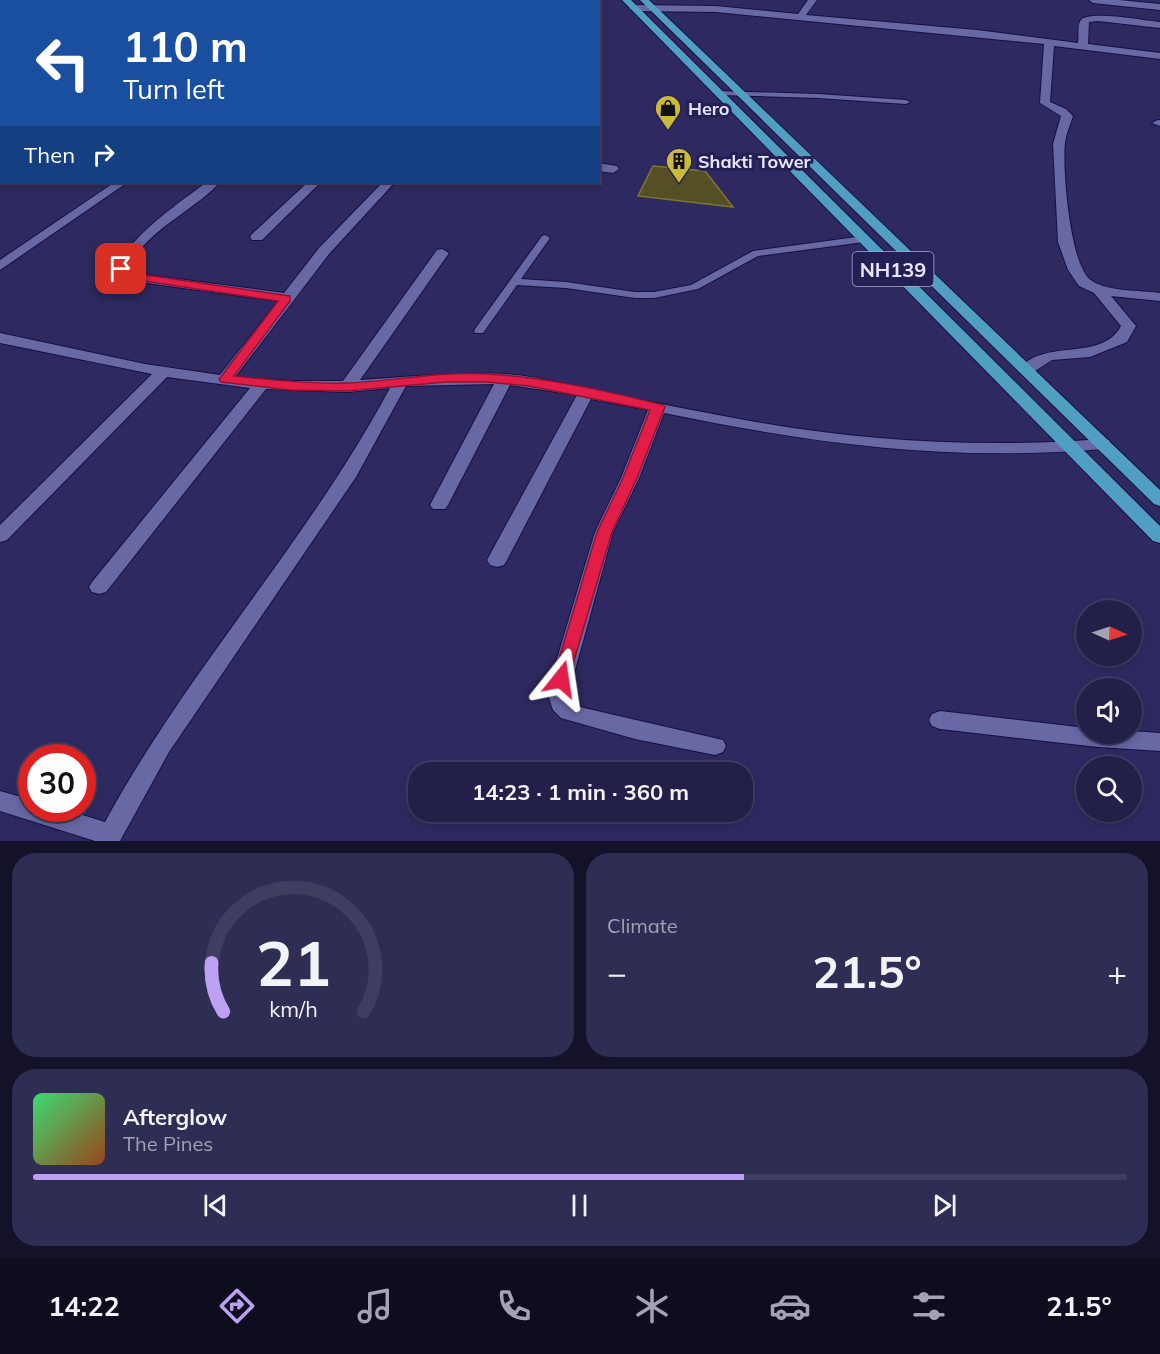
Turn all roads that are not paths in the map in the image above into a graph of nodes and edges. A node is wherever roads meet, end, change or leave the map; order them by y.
1 (619, 0) edge
2 (813, 0) edge
3 (1093, 0) edge
4 (637, 3) edge
5 (1160, 7) edge
6 (799, 18) junction
7 (1160, 25) edge
8 (1049, 42) junction
9 (1083, 46) junction
10 (1160, 56) edge
11 (739, 92) junction
12 (719, 93) junction
13 (906, 102) dead end
14 (600, 167) edge
15 (613, 169) dead end
16 (121, 183) edge
17 (213, 183) edge
18 (314, 183) edge
19 (388, 183) edge
20 (256, 237) dead end
21 (545, 238) dead end
22 (864, 239) junction
23 (442, 253) dead end
24 (0, 266) edge
25 (514, 282) junction
26 (1099, 290) junction
27 (1160, 297) edge
28 (286, 298) junction
29 (479, 331) dead end
30 (0, 338) edge
31 (1026, 370) junction
32 (164, 371) junction
33 (225, 379) junction
34 (505, 380) junction
35 (401, 381) junction
36 (262, 383) junction
37 (347, 387) junction
38 (586, 393) junction
39 (658, 407) junction
40 (1103, 444) junction
41 (1070, 448) junction
42 (1157, 494) edge
43 (439, 505) dead end
44 (0, 536) edge
45 (1160, 537) edge
46 (497, 560) dead end
47 (99, 587) dead end
48 (940, 720) dead end
49 (1160, 742) edge
50 (715, 746) dead end
51 (0, 801) edge
52 (109, 838) edge

1 - 4 street
2 - 6 street
3 - 5 street
4 - 6 street
4 - 11 highway, NH139
4 - 12 highway, NH139
6 - 8 street
7 - 9 street
8 - 9 street
8 - 26 street
9 - 10 street
11 - 12 lane
11 - 13 lane
11 - 31 highway, NH139
12 - 22 highway, NH139
14 - 15 street
16 - 24 street
17 - 28 street
18 - 20 street
19 - 28 street
21 - 25 lane
22 - 25 lane
22 - 41 highway, NH139
23 - 37 street
25 - 29 lane
26 - 27 street
26 - 31 street
28 - 33 street
30 - 32 street
31 - 40 highway, NH139
32 - 33 street
32 - 44 street
33 - 36 street
34 - 35 street
34 - 38 street
34 - 43 street
35 - 37 street
35 - 52 street
36 - 37 street
36 - 47 street
38 - 39 street
38 - 46 street
39 - 41 street
39 - 50 street
40 - 41 street
40 - 42 highway, NH139
41 - 45 highway, NH139
48 - 49 street
51 - 52 street

